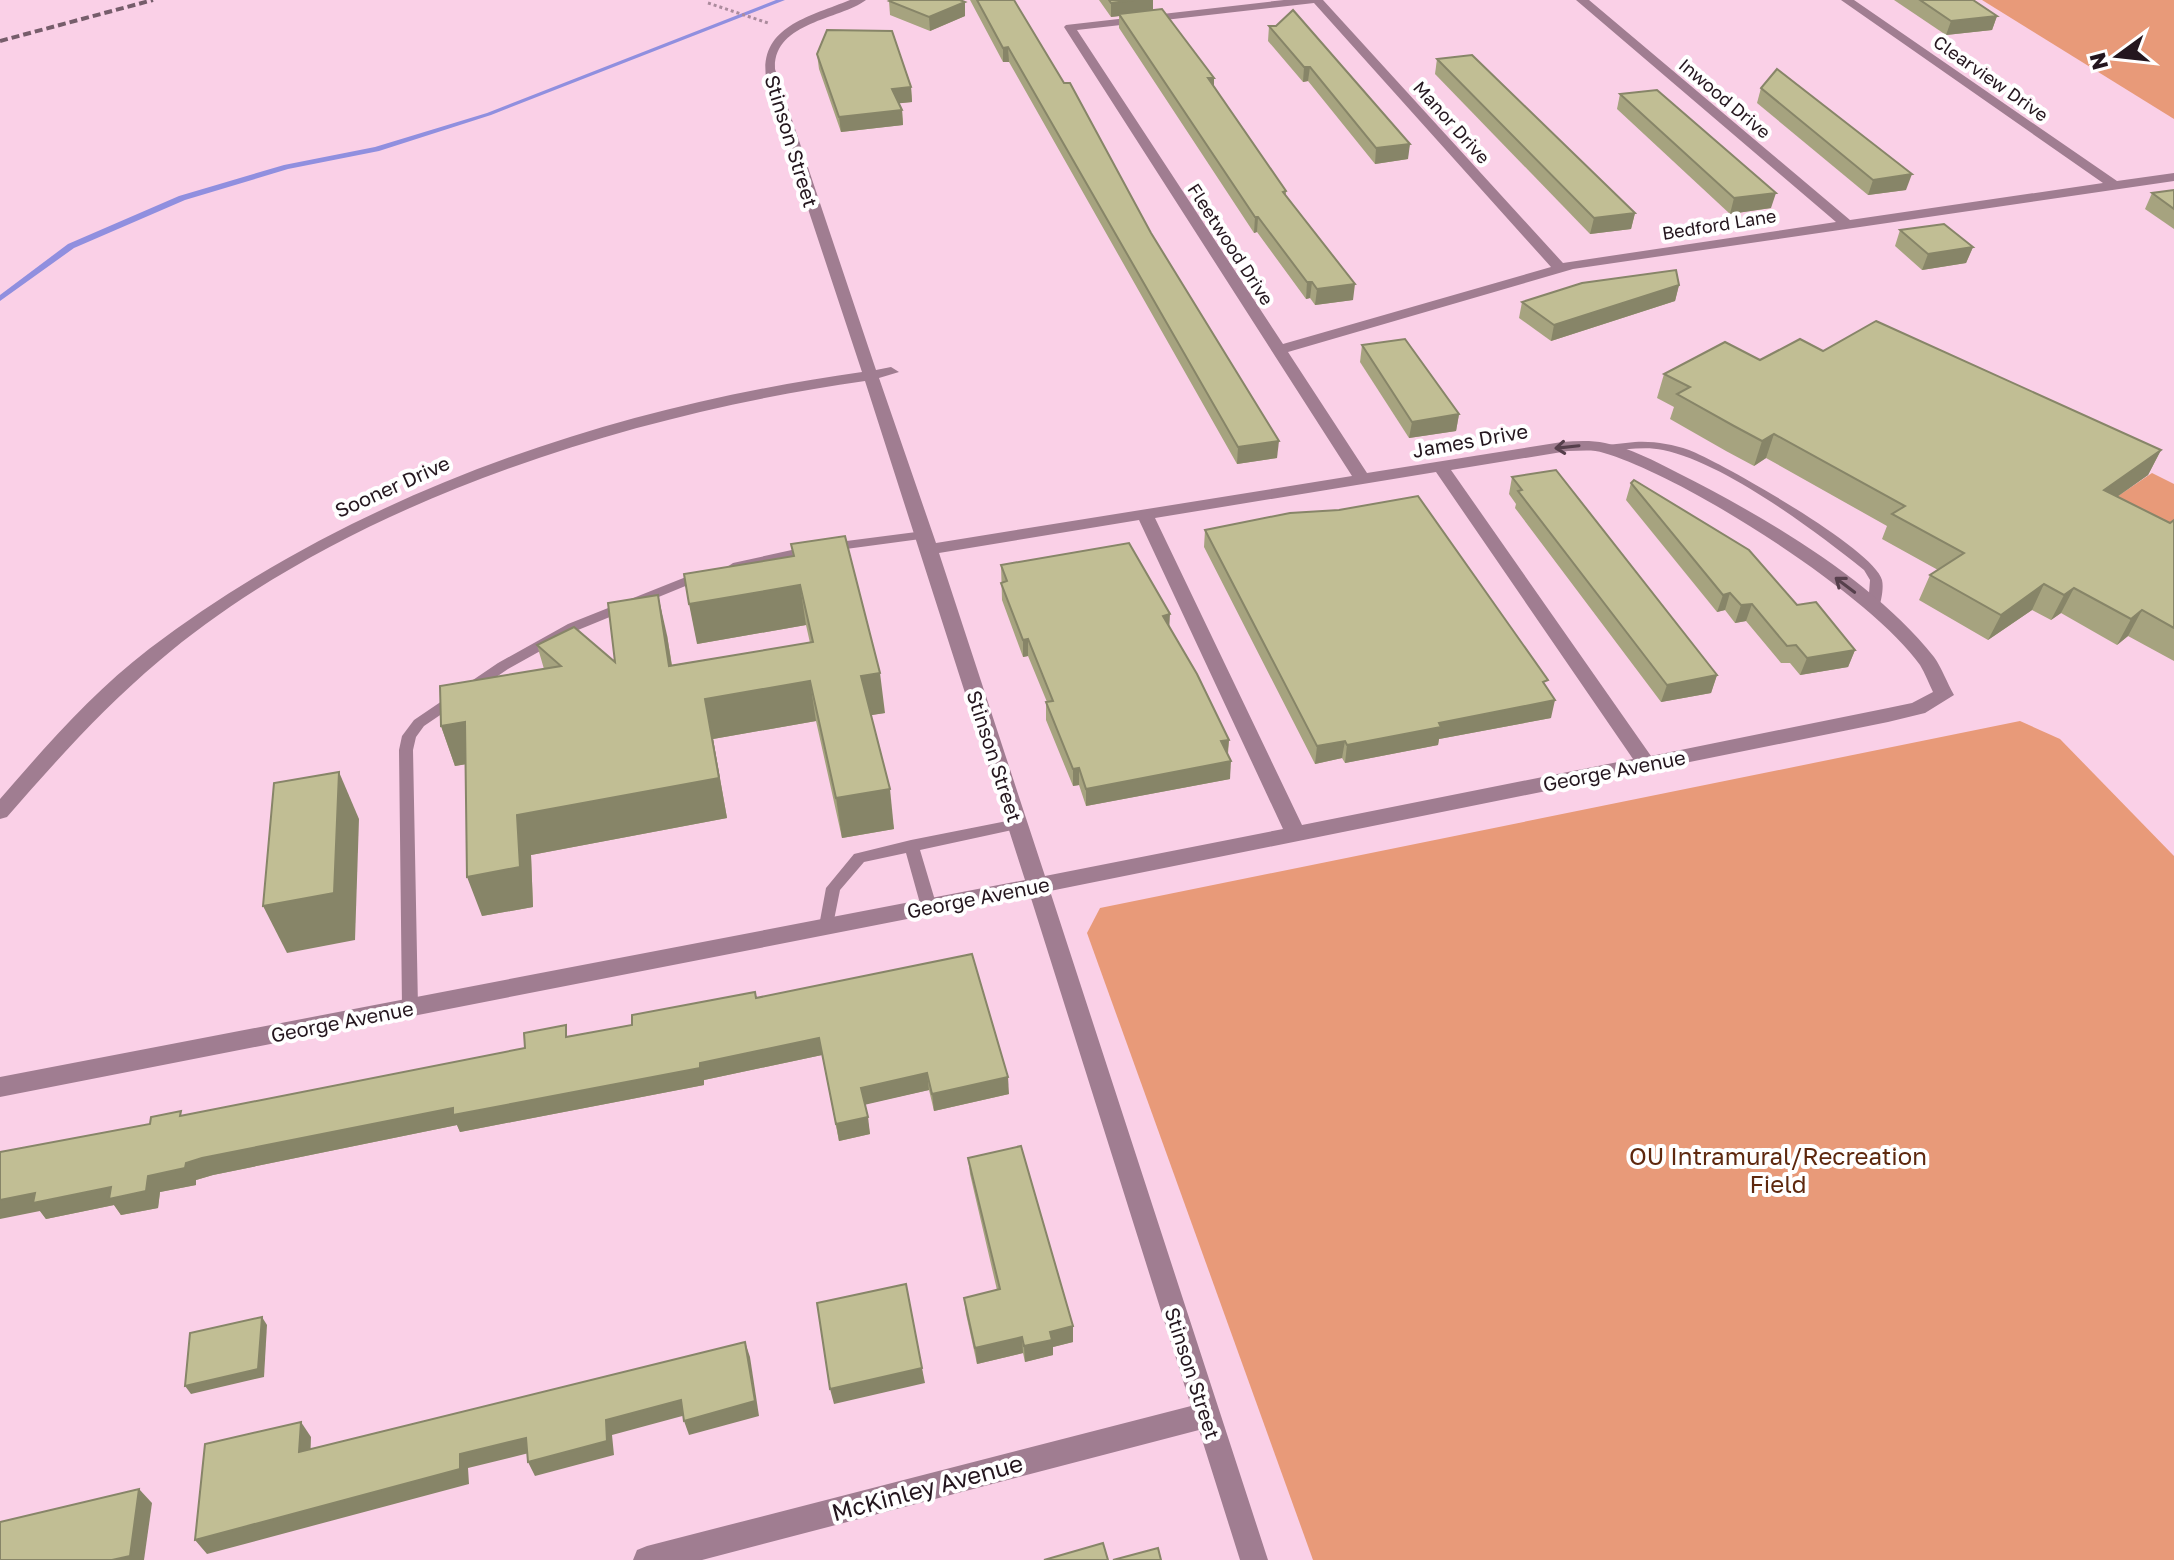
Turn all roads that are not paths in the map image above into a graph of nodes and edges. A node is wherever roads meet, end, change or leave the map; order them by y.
1 (860, 0) edge
2 (1316, 0) edge
3 (1582, 0) edge
4 (1847, 0) edge
5 (2174, 177) edge
6 (2114, 185) junction
7 (1845, 223) junction
8 (1560, 268) junction
9 (1278, 350) junction
10 (891, 372) dead end
11 (870, 376) junction
12 (1607, 448) junction
13 (1441, 467) junction
14 (1363, 480) junction
15 (1145, 515) junction
16 (926, 542) junction
17 (1874, 607) junction
18 (1940, 683) joint
19 (1646, 763) junction
20 (0, 812) edge
21 (1017, 824) junction
22 (1296, 834) junction
23 (911, 845) junction
24 (1037, 886) junction
25 (929, 907) junction
26 (827, 926) junction
27 (410, 1007) junction
28 (0, 1087) edge
29 (1206, 1415) junction
30 (647, 1560) edge
31 (1254, 1560) edge

1 - 11 street, Stinson Street
2 - 8 street, Manor Drive
2 - 9 street, Fleetwood Drive
3 - 7 street, Inwood Drive
4 - 6 street, Clearview Drive
5 - 6 street, Bedford Lane
6 - 7 street, Bedford Lane
7 - 8 street, Bedford Lane
8 - 9 street, Bedford Lane
9 - 14 street, Fleetwood Drive
10 - 11 street, Sooner Drive
11 - 16 street, Stinson Street
11 - 20 street, Sooner Drive
12 -> 13 street, James Drive
17 -> 12 street, James Drive
12 - 17 lane
13 - 14 street, James Drive
13 - 19 street
14 - 15 street, James Drive
15 - 16 street, James Drive
15 - 22 street
16 - 21 street, Stinson Street
16 - 27 lane
17 - 18 street, James Drive
18 - 19 street, George Avenue
19 - 22 street, George Avenue
21 - 23 lane
21 - 24 street, Stinson Street
22 - 24 street, George Avenue
23 - 25 lane
23 - 26 lane
24 - 25 street, George Avenue
24 - 29 street, Stinson Street
25 - 26 street, George Avenue
26 - 27 street, George Avenue
27 - 28 street, George Avenue
29 - 30 street, McKinley Avenue
29 - 31 street, Stinson Street

